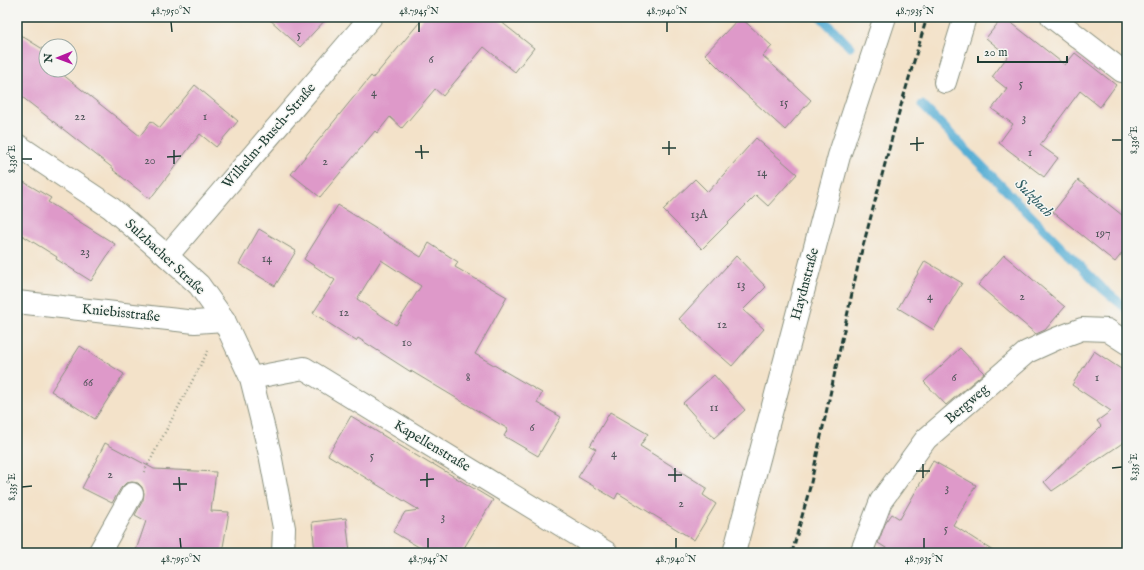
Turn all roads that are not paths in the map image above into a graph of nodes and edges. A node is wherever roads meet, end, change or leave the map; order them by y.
1 (371, 17) edge
2 (965, 17) edge
3 (1052, 17) edge
4 (882, 18) edge
5 (1127, 72) edge
6 (945, 82) dead end
7 (17, 145) edge
8 (167, 256) junction
9 (17, 302) edge
10 (224, 320) junction
11 (1127, 342) edge
12 (251, 378) junction
13 (132, 494) road end
14 (99, 553) edge
15 (283, 553) edge
16 (607, 553) edge
17 (734, 553) edge
18 (861, 553) edge

1 - 8 street, Wilhelm-Busch-Straße
2 - 6 street
3 - 5 street
4 - 17 street, Haydnstraße
7 - 8 street, Sulzbacher Straße
8 - 10 street, Sulzbacher Straße
9 - 10 street, Kniebisstraße
10 - 12 street, Sulzbacher Straße
11 - 18 street, Bergweg
12 - 15 street, Sulzbacher Straße
12 - 16 street, Kapellenstraße
13 - 14 street

